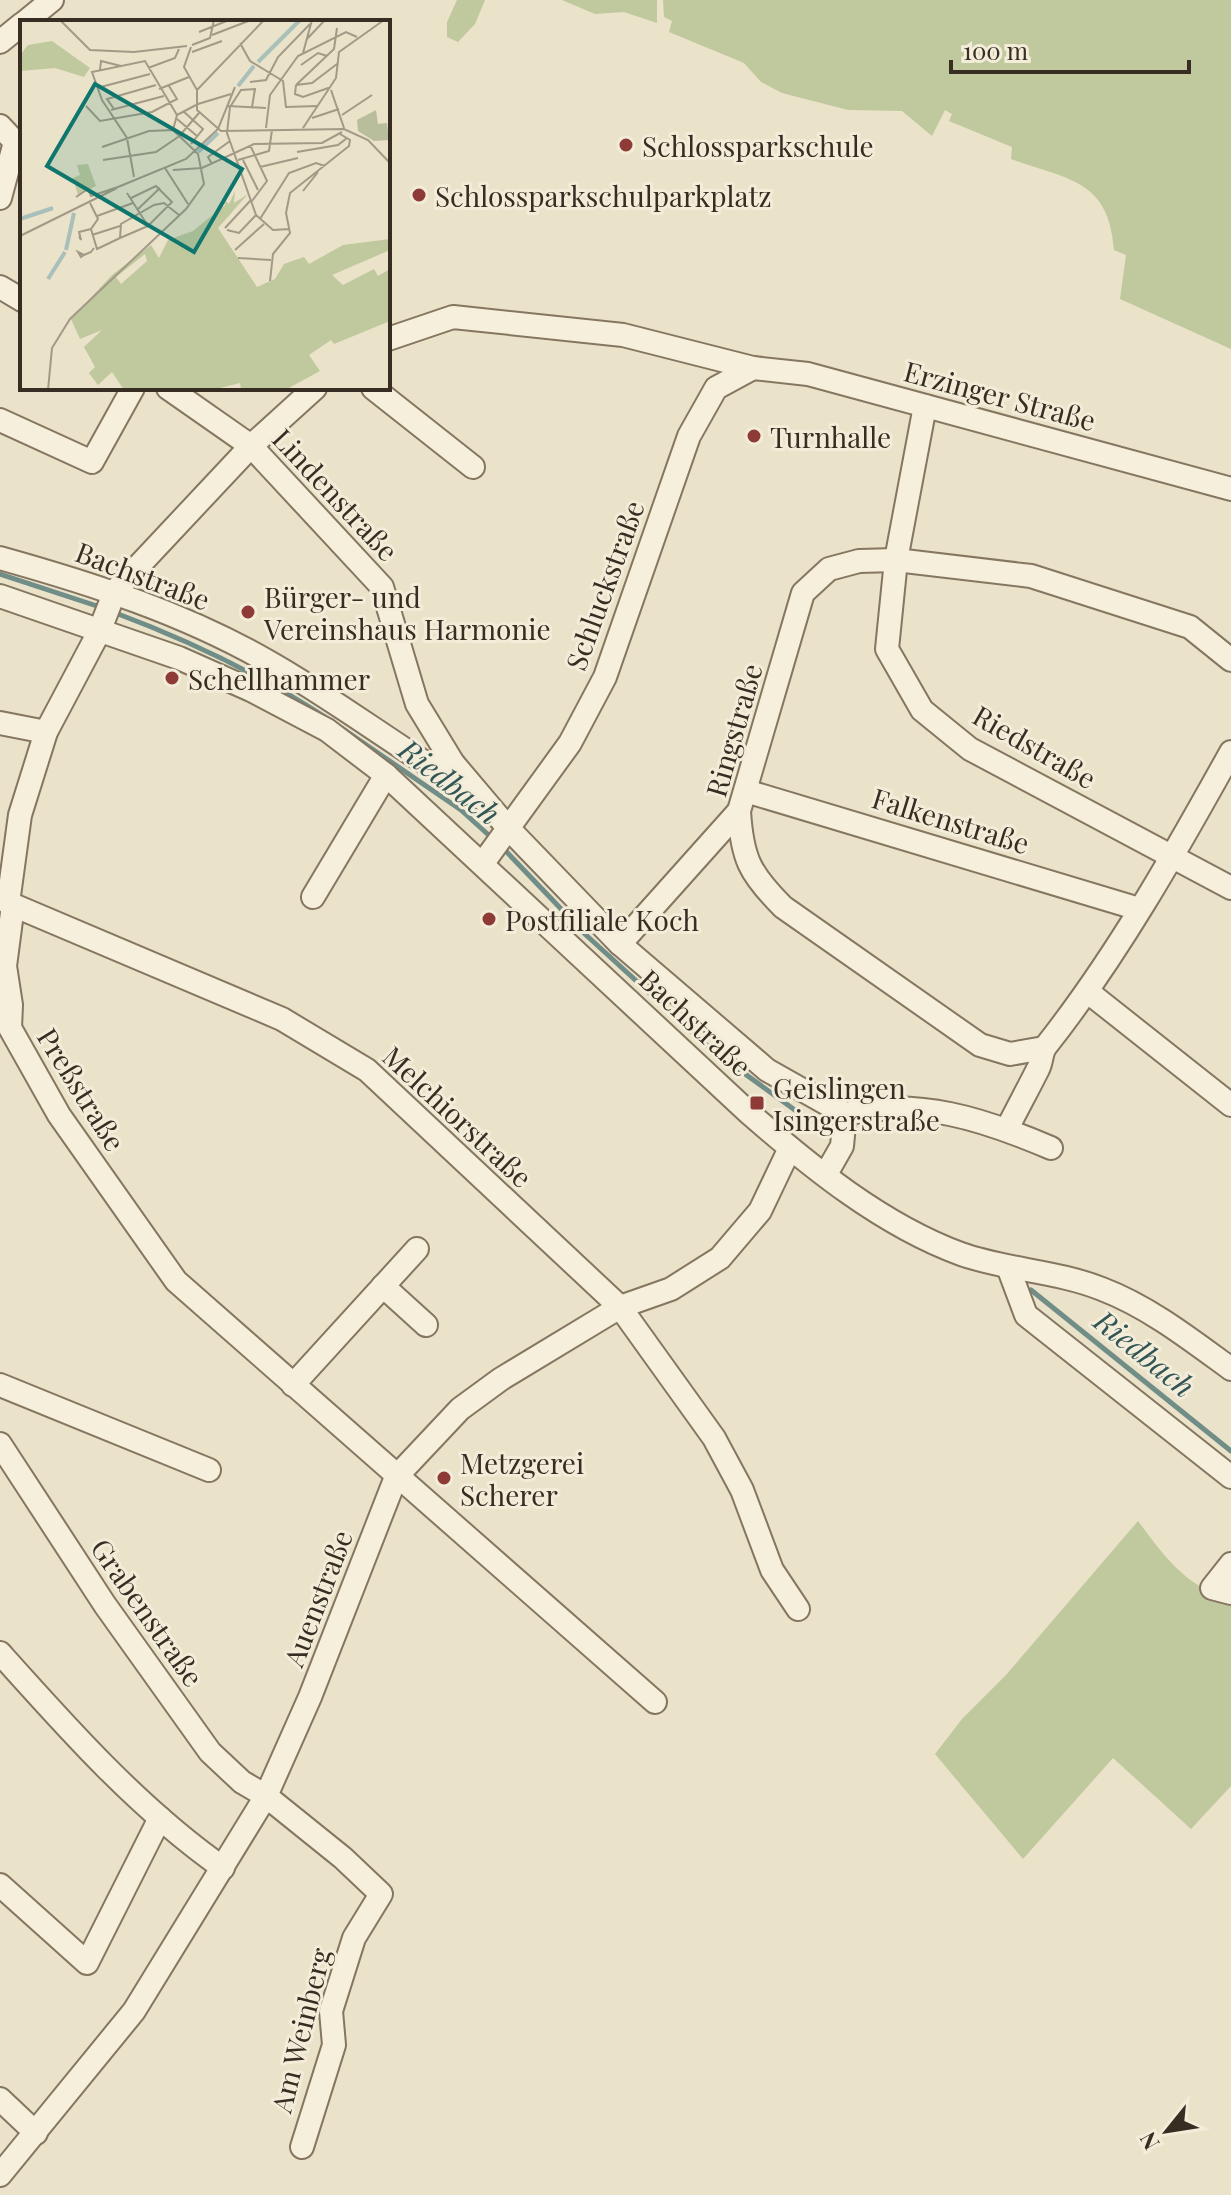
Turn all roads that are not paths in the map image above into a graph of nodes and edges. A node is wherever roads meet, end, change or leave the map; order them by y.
1 (52, 0) edge
2 (27, 20) edge
3 (20, 25) edge
4 (0, 42) edge
5 (0, 126) edge
6 (0, 198) edge
7 (0, 287) edge
8 (20, 299) edge
9 (390, 338) edge
10 (753, 368) junction
11 (132, 390) edge
12 (171, 390) edge
13 (313, 390) edge
14 (376, 390) edge
15 (925, 406) junction
16 (0, 420) edge
17 (251, 446) junction
18 (473, 467) dead end
19 (1231, 489) edge
20 (0, 558) edge
21 (896, 560) junction
22 (0, 596) edge
23 (107, 610) junction
24 (1231, 660) edge
25 (260, 676) junction
26 (0, 723) edge
27 (46, 732) junction
28 (1231, 752) edge
29 (453, 763) junction
30 (386, 775) junction
31 (742, 801) junction
32 (496, 844) junction
33 (1173, 857) junction
34 (1231, 888) edge
35 (313, 897) dead end
36 (7, 903) edge
37 (1139, 909) junction
38 (620, 944) junction
39 (1088, 992) junction
40 (5, 1028) edge
41 (1044, 1048) junction
42 (1231, 1105) edge
43 (845, 1114) junction
44 (1007, 1129) junction
45 (790, 1148) junction
46 (1051, 1148) dead end
47 (826, 1174) junction
48 (417, 1249) dead end
49 (1008, 1267) junction
50 (383, 1286) junction
51 (620, 1307) junction
52 (426, 1325) dead end
53 (1231, 1369) edge
54 (0, 1385) edge
55 (293, 1385) junction
56 (0, 1444) edge
57 (209, 1470) dead end
58 (396, 1477) junction
59 (1231, 1477) edge
60 (1231, 1564) edge
61 (1231, 1593) edge
62 (798, 1609) dead end
63 (0, 1653) edge
64 (655, 1702) dead end
65 (266, 1796) junction
66 (160, 1818) junction
67 (223, 1868) junction
68 (0, 1885) edge
69 (0, 2099) edge
70 (36, 2133) junction
71 (302, 2147) dead end
72 (0, 2175) edge

1 - 2 street
3 - 4 street
5 - 6 street
7 - 8 street
9 - 10 street, Erzinger Straße
10 - 15 street, Erzinger Straße
10 - 32 street, Schluckstraße
11 - 16 street
12 - 17 street, Lindenstraße
13 - 17 street, Preßstraße
14 - 18 street
15 - 19 street, Erzinger Straße
15 - 21 street, Riedstraße
17 - 23 street, Preßstraße
17 - 29 street, Lindenstraße
20 - 23 street, Bachstraße
21 - 24 street, Ringstraße
21 - 31 street, Ringstraße
21 - 33 street, Riedstraße
22 - 23 street, Bachstraße
23 - 25 street, Bachstraße
23 - 25 street, Bachstraße
23 - 27 street, Preßstraße
25 - 29 street, Bachstraße
25 - 30 street, Bachstraße
26 - 27 street
27 - 36 street, Preßstraße
28 - 33 street
29 - 32 street, Bachstraße
30 - 32 street, Bachstraße
30 - 35 street
31 - 37 street, Falkenstraße
31 - 38 street
31 - 41 street, Ringstraße
32 - 38 street, Bachstraße
32 - 45 street, Bachstraße
33 - 34 street, Riedstraße
33 - 37 street
36 - 40 street, Preßstraße
36 - 51 street, Melchiorstraße
37 - 39 street
38 - 43 street, Bachstraße
39 - 41 street
39 - 42 street
40 - 55 street, Preßstraße
41 - 44 street
43 - 44 street
43 - 47 street
44 - 46 street
45 - 47 street, Bachstraße
45 - 51 street, Auenstraße
47 - 49 street, Bachstraße
48 - 50 street
49 - 53 street, Bachstraße
49 - 59 street
50 - 52 street
50 - 55 street
51 - 58 street, Auenstraße
51 - 62 street, Melchiorstraße
54 - 57 street
55 - 58 street, Preßstraße
56 - 65 street, Grabenstraße
58 - 64 street, Preßstraße
58 - 65 street, Auenstraße
60 - 61 street
63 - 66 street
65 - 67 street, Auenstraße
65 - 71 street, Am Weinberg
66 - 67 street
66 - 68 street
67 - 70 street, Auenstraße
69 - 70 street
70 - 72 street, Auenstraße

